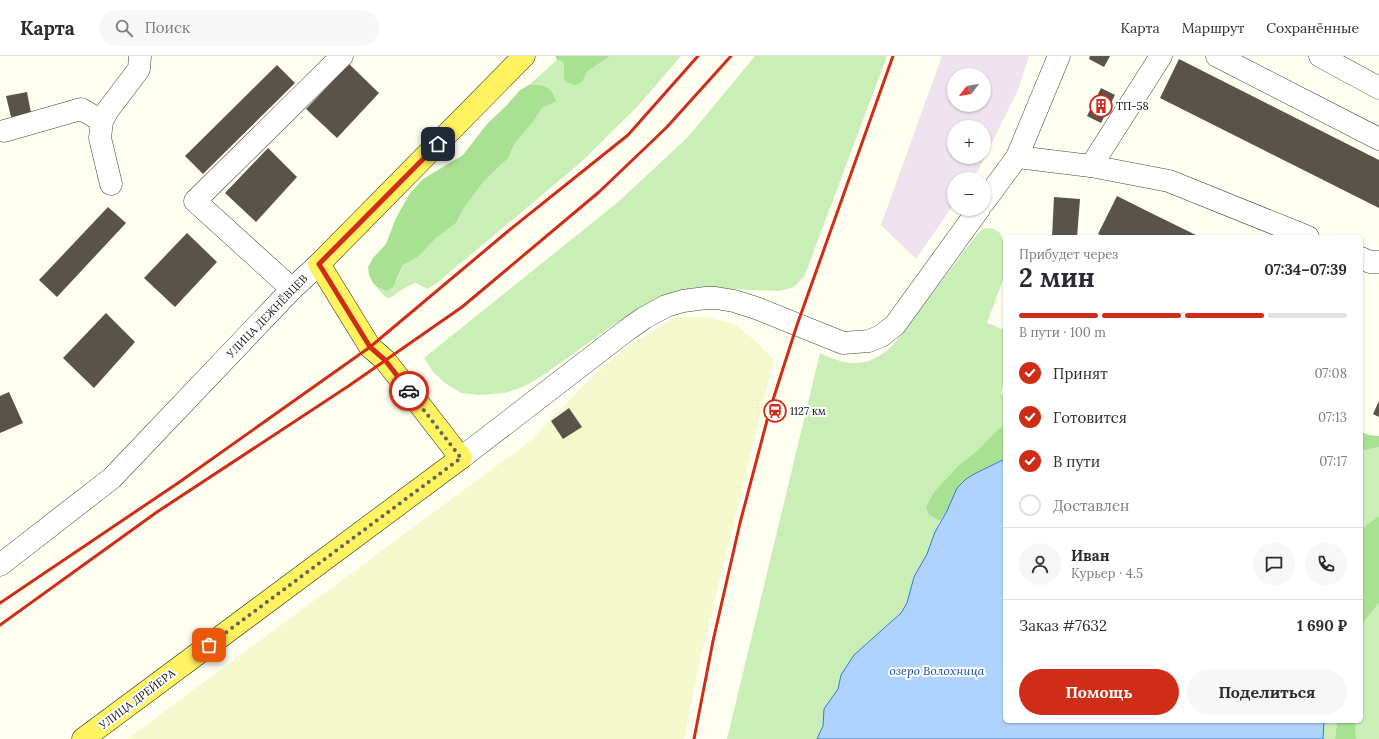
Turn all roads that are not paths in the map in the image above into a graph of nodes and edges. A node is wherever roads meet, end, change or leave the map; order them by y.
1 (140, 56) edge
2 (342, 56) edge
3 (524, 56) edge
4 (1059, 56) edge
5 (1160, 56) edge
6 (1217, 56) edge
7 (1320, 56) edge
8 (1379, 88) edge
9 (102, 121) junction
10 (4, 131) dead end
11 (1379, 138) edge
12 (1017, 157) junction
13 (1091, 166) junction
14 (111, 184) dead end
15 (991, 192) edge
16 (974, 216) edge
17 (1303, 235) edge
18 (1363, 259) edge
19 (1379, 262) edge
20 (319, 264) junction
21 (292, 290) junction
22 (461, 458) junction
23 (1, 563) edge
24 (83, 739) edge

1 - 9 street
2 - 21 street
3 - 20 main road, УЛИЦА ДЕЖНЁВЦЕВ
4 - 12 street
5 - 13 street
6 - 11 street
7 - 8 street
9 - 10 street
9 - 14 street
12 - 13 street
12 - 15 street
13 - 17 street
16 - 22 street
18 - 19 street
20 - 21 street, УЛИЦА ДЕЖНЁВЦЕВ
20 - 22 main road
21 - 23 street, УЛИЦА ДЕЖНЁВЦЕВ
22 - 24 main road, УЛИЦА ДРЕЙЕРА

